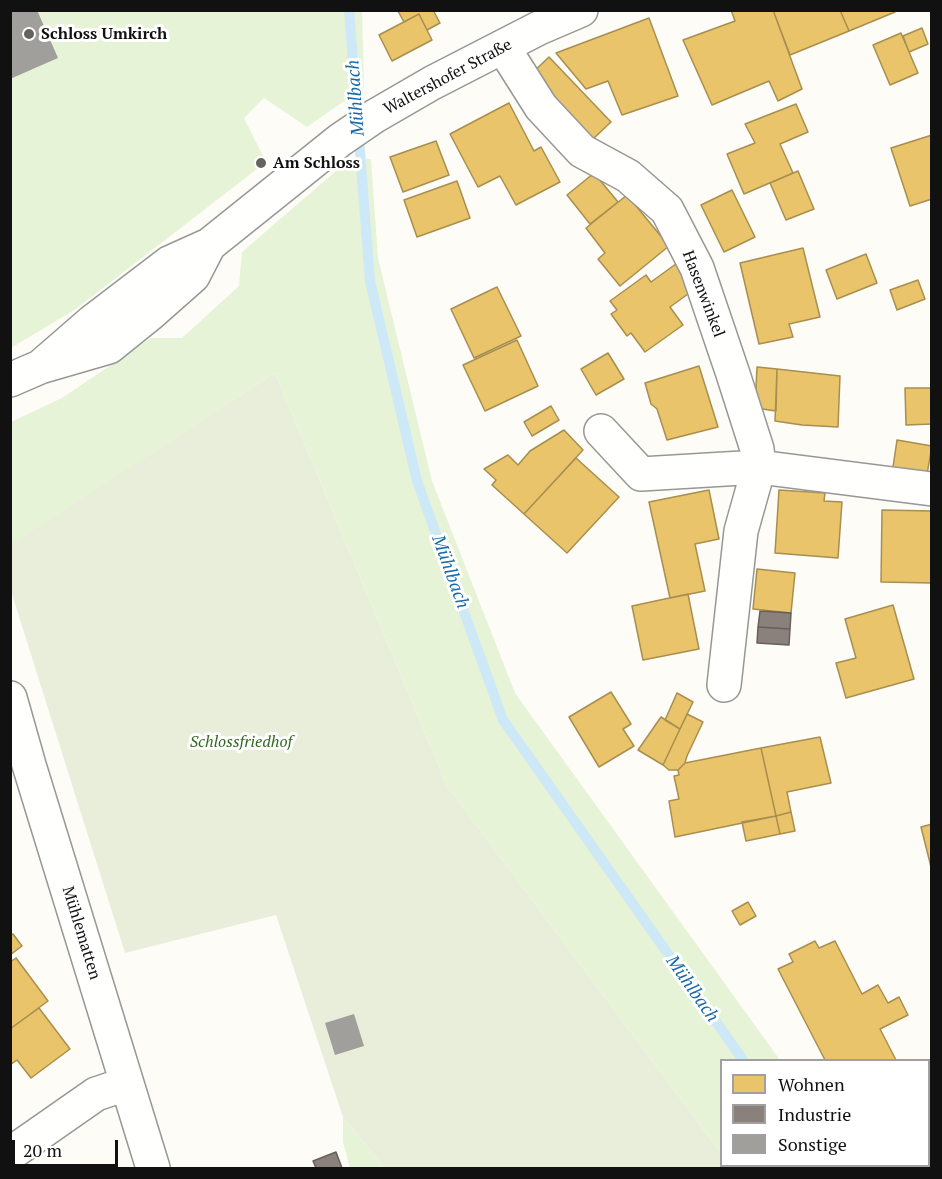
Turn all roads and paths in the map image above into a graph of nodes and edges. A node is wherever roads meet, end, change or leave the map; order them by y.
1 (581, 10) edge
2 (503, 47) junction
3 (10, 380) edge
4 (602, 431) dead end
5 (759, 467) junction
6 (932, 489) edge
7 (724, 685) dead end
8 (10, 698) edge
9 (20, 768) edge
10 (126, 1084) junction
11 (10, 1154) edge
12 (153, 1168) edge

1 - 2 street, Waltershofer Straße
2 - 3 street, Waltershofer Straße
2 - 5 street, Hasenwinkel
4 - 5 street
5 - 6 street
5 - 7 street, Hasenwinkel
8 - 9 street, Mühlematten
9 - 10 street, Mühlematten
10 - 11 street
10 - 12 street, Mühlematten

